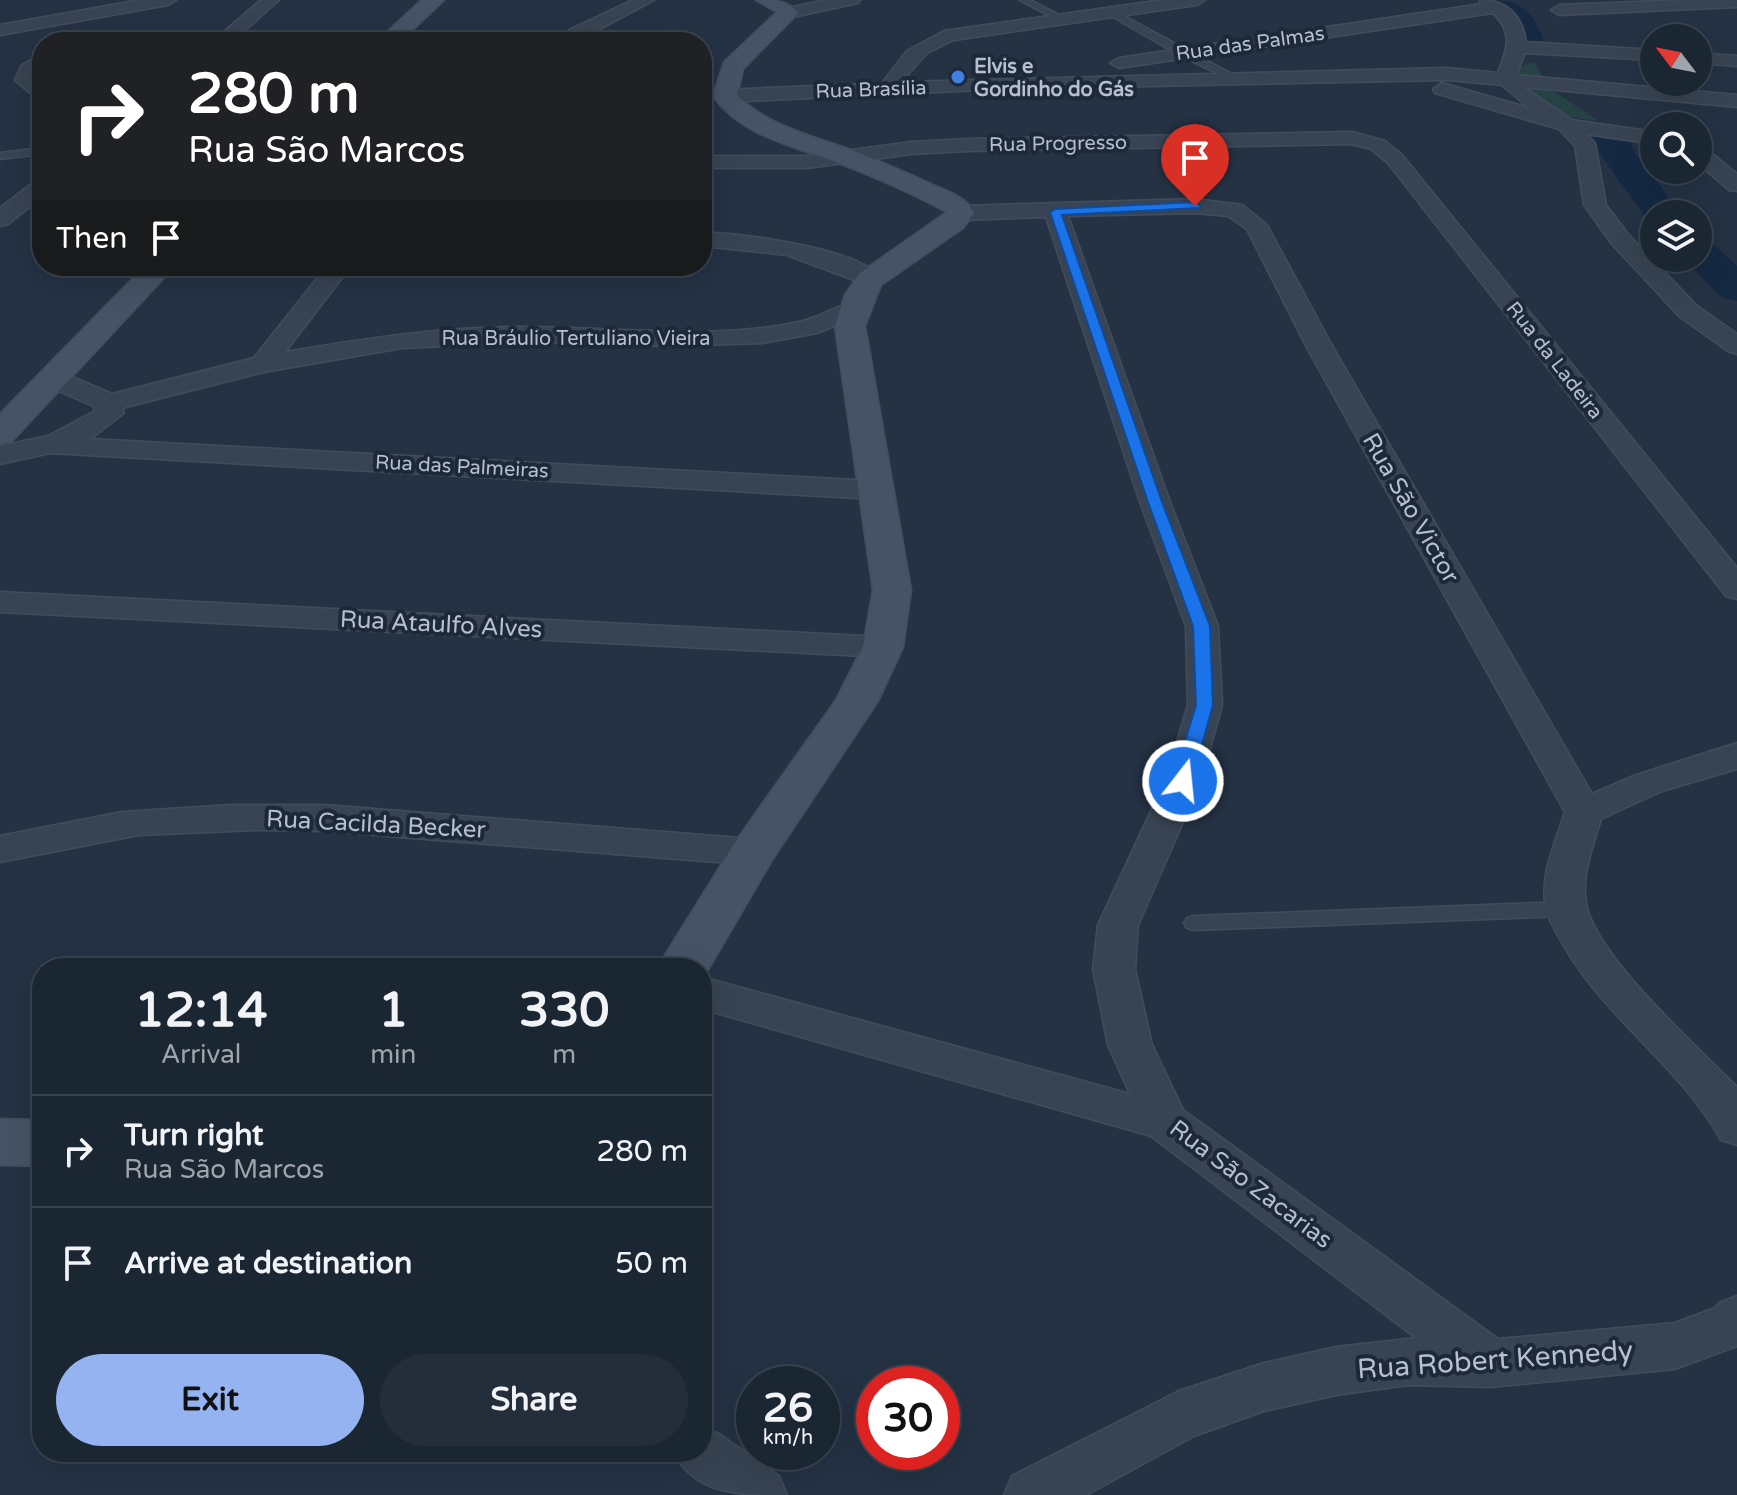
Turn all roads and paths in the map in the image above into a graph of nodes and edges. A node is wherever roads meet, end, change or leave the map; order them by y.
1 (168, 0) edge
2 (271, 0) edge
3 (434, 0) edge
4 (646, 0) edge
5 (852, 0) edge
6 (1023, 0) edge
7 (1197, 0) edge
8 (1543, 0) edge
9 (1733, 2) edge
10 (1492, 4) edge
11 (777, 6) edge
12 (1559, 10) junction
13 (109, 11) junction
14 (1111, 12) junction
15 (1061, 18) junction
16 (0, 30) edge
17 (79, 32) edge
18 (233, 32) edge
19 (398, 32) edge
20 (579, 32) edge
21 (1517, 47) junction
22 (1561, 49) junction
23 (1182, 53) junction
24 (1640, 54) edge
25 (1712, 59) edge
26 (1737, 61) edge
27 (32, 66) edge
28 (1506, 78) junction
29 (1236, 79) junction
30 (1441, 80) junction
31 (1002, 83) junction
32 (32, 86) edge
33 (888, 88) junction
34 (714, 96) edge
35 (1472, 97) junction
36 (1529, 100) junction
37 (1737, 101) edge
38 (1566, 125) junction
39 (1640, 136) edge
40 (1365, 140) joint
41 (1712, 146) edge
42 (1724, 147) dead end
43 (32, 152) edge
44 (0, 156) edge
45 (849, 157) junction
46 (712, 162) edge
47 (1712, 164) edge
48 (1737, 185) edge
49 (32, 194) edge
50 (6, 212) edge
51 (1055, 212) junction
52 (961, 213) junction
53 (712, 239) edge
54 (152, 276) edge
55 (331, 276) edge
56 (863, 294) junction
57 (1737, 346) edge
58 (263, 364) junction
59 (54, 379) junction
60 (106, 404) junction
61 (0, 434) edge
62 (51, 445) junction
63 (0, 455) edge
64 (874, 490) junction
65 (1737, 589) edge
66 (0, 602) edge
67 (883, 647) junction
68 (1737, 754) edge
69 (1584, 812) junction
70 (0, 849) edge
71 (753, 852) junction
72 (1566, 909) junction
73 (1194, 923) dead end
74 (689, 958) edge
75 (712, 996) edge
76 (1166, 1122) junction
77 (1737, 1127) edge
78 (0, 1142) edge
79 (32, 1143) edge
80 (1737, 1319) edge
81 (1490, 1363) junction
82 (712, 1461) edge
83 (759, 1495) edge
84 (1032, 1495) edge

1 - 13 street
2 - 18 street
3 - 19 main road
4 - 20 street
5 - 11 street
6 - 15 lane
7 - 14 street
8 - 12 street
9 - 12 street
10 - 21 street
10 - 23 street, Rua das Palmas
11 - 34 main road
12 - 22 street
13 - 16 street
13 - 17 street
14 - 15 street
14 - 23 lane
15 - 33 street
21 - 22 street
21 - 28 street
22 - 24 street
23 - 29 lane
23 - 31 street, Rua das Palmas
25 - 26 street
27 - 32 street
28 - 30 street, Rua Brasília
28 - 36 street
28 - 37 street, Rua Brasília
29 - 30 street, Rua Brasília
29 - 31 street, Rua Brasília
30 - 35 street, Rua Brasília
31 - 33 street, Rua Brasília
33 - 34 street, Rua Brasília
34 - 45 main road
35 - 36 street
35 - 38 street, Rua Brasília
36 - 38 street
38 - 39 street, Rua Brasília
38 - 57 street
40 - 45 street, Rua Progresso
40 - 65 street, Rua da Ladeira
41 - 42 street
43 - 44 lane
45 - 46 street, Rua Progresso
45 - 52 main road
47 - 48 street
49 - 50 street
51 - 52 street
51 - 69 street, Rua São Victor
51 - 76 street, Rua São Zacarias
52 - 56 main road
53 - 56 street
54 - 59 main road
55 - 58 street
56 - 58 street, Rua Bráulio Tertuliano Vieira
56 - 64 main road
58 - 60 street, Rua Bráulio Tertuliano Vieira
59 - 60 street
59 - 61 main road
60 - 62 street
62 - 63 street
62 - 64 street, Rua das Palmeiras
64 - 67 main road
66 - 67 street, Rua Ataulfo Alves
67 - 71 main road
68 - 69 street
69 - 72 street
70 - 71 street, Rua Cacilda Becker
71 - 74 main road
72 - 73 lane
72 - 77 street
75 - 76 street
76 - 81 street, Rua São Zacarias
78 - 79 main road
80 - 81 street, Rua Robert Kennedy
81 - 84 street, Rua Robert Kennedy
82 - 83 street

